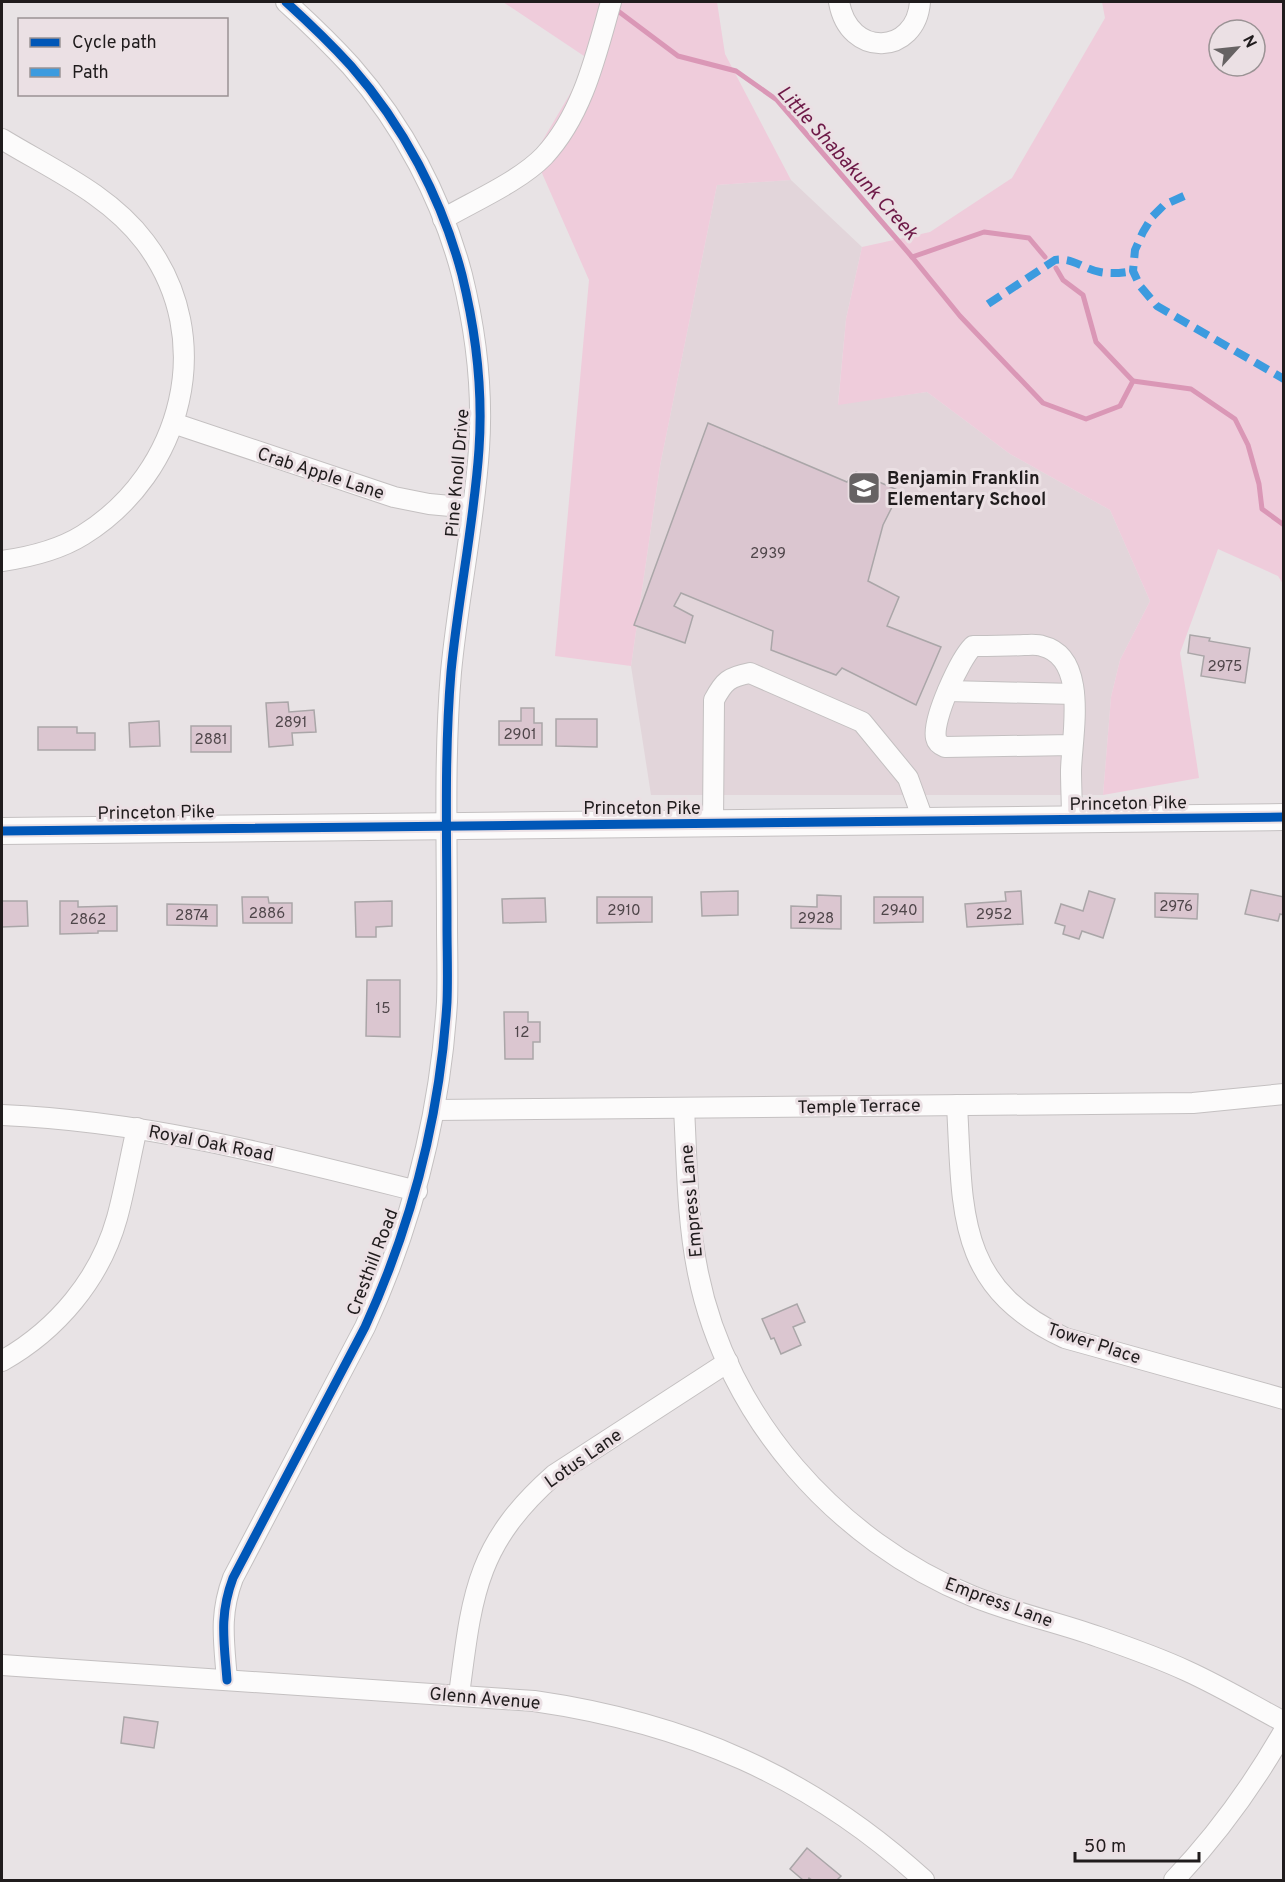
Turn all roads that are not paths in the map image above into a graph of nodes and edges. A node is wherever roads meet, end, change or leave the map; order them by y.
1 (286, 2) edge
2 (839, 2) edge
3 (920, 2) edge
4 (608, 10) edge
5 (2, 139) edge
6 (443, 219) junction
7 (174, 423) junction
8 (472, 508) junction
9 (2, 561) edge
10 (948, 691) junction
11 (1074, 694) junction
12 (1072, 745) junction
13 (1284, 818) edge
14 (1072, 820) junction
15 (924, 822) junction
16 (713, 824) junction
17 (447, 825) junction
18 (2, 831) edge
19 (1284, 1094) edge
20 (957, 1105) junction
21 (684, 1108) junction
22 (435, 1110) junction
23 (2, 1115) edge
24 (137, 1128) junction
25 (417, 1191) junction
26 (2, 1361) edge
27 (728, 1362) junction
28 (1284, 1399) edge
29 (2, 1665) edge
30 (227, 1680) junction
31 (459, 1695) junction
32 (1284, 1722) edge
33 (1284, 1731) edge
34 (924, 1881) edge
35 (1174, 1881) edge

1 - 6 street, Pine Knoll Drive
2 - 3 street
4 - 6 street
5 - 7 street
6 - 8 street, Pine Knoll Drive
7 - 8 street, Crab Apple Lane
7 - 9 street
8 - 17 street, Pine Knoll Drive
10 - 11 street
10 - 11 street
10 - 12 street
11 - 12 street
12 - 14 street
13 - 14 main road, Princeton Pike
14 - 15 main road, Princeton Pike
15 - 16 main road, Princeton Pike
15 - 16 street
16 - 17 main road, Princeton Pike
17 - 18 main road, Princeton Pike
17 - 22 street, Cresthill Road
19 - 20 street, Temple Terrace
20 - 21 street, Temple Terrace
20 - 28 street, Tower Place
21 - 22 street, Temple Terrace
21 - 27 street, Empress Lane
22 - 25 street, Cresthill Road
23 - 24 street, Royal Oak Road
24 - 25 street, Royal Oak Road
24 - 26 street
25 - 30 street, Cresthill Road
27 - 31 street, Lotus Lane
27 - 32 street, Empress Lane
29 - 30 street, Glenn Avenue
30 - 31 street, Glenn Avenue
31 - 34 street, Glenn Avenue
33 - 35 street

